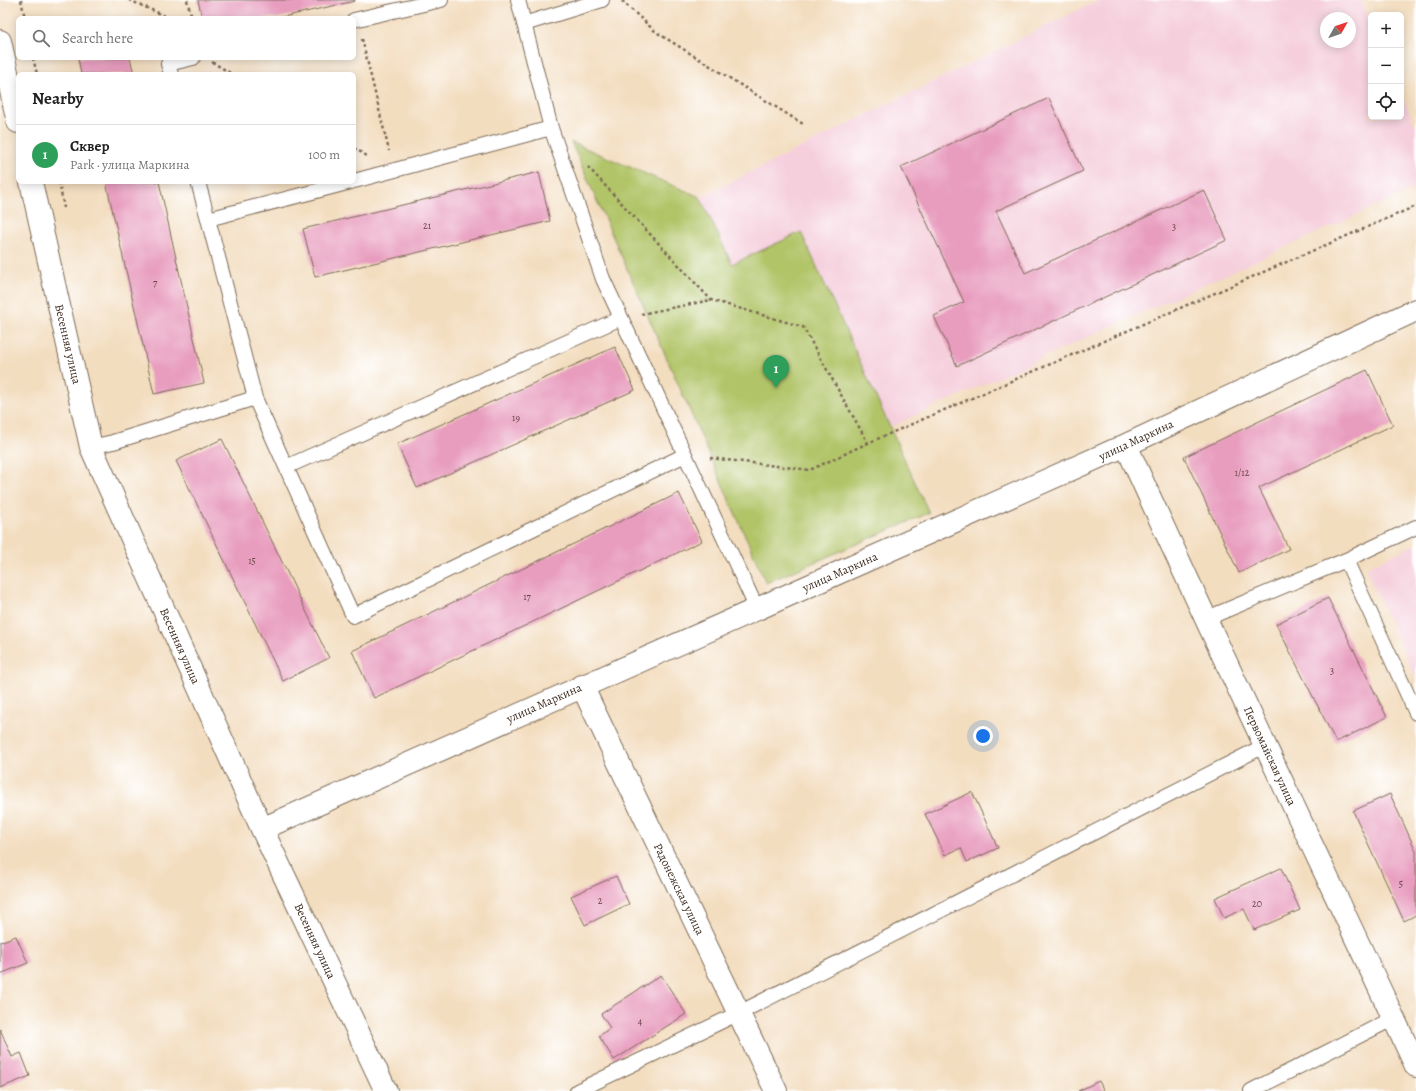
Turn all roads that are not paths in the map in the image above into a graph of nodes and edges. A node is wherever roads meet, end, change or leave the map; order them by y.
1 (441, 0) edge
2 (518, 0) edge
3 (602, 0) edge
4 (356, 20) edge
5 (524, 24) junction
6 (0, 41) edge
7 (185, 60) edge
8 (170, 72) edge
9 (16, 113) edge
10 (551, 128) junction
11 (356, 181) edge
12 (32, 184) edge
13 (199, 184) edge
14 (345, 184) edge
15 (208, 219) junction
16 (1416, 310) edge
17 (621, 318) junction
18 (255, 398) junction
19 (1126, 445) junction
20 (90, 447) junction
21 (685, 456) junction
22 (286, 467) junction
23 (1416, 527) edge
24 (1346, 560) junction
25 (757, 609) junction
26 (1205, 619) junction
27 (582, 686) junction
28 (1416, 713) edge
29 (1266, 745) junction
30 (262, 829) junction
31 (738, 1013) junction
32 (1394, 1018) junction
33 (1416, 1066) edge
34 (386, 1091) edge
35 (577, 1091) edge
36 (776, 1091) edge
37 (1251, 1091) edge

1 - 4 lane
2 - 5 lane
3 - 5 lane
5 - 10 lane
6 - 9 street
7 - 8 lane
10 - 11 lane
10 - 17 lane
12 - 20 street, Весенняя улица
13 - 15 lane
14 - 15 lane
15 - 18 lane
16 - 19 street, улица Маркина
17 - 21 lane
17 - 22 lane
18 - 20 lane
18 - 22 lane
19 - 25 street, улица Маркина
19 - 26 street, Первомайская улица
20 - 30 street, Весенняя улица
21 - 22 lane
21 - 25 lane
23 - 24 lane
24 - 26 lane
24 - 28 lane
25 - 27 street, улица Маркина
26 - 29 street, Первомайская улица
27 - 30 street, улица Маркина
27 - 31 street, Радонежская улица
29 - 31 lane
29 - 32 street, Первомайская улица
30 - 34 street, Весенняя улица
31 - 35 lane
31 - 36 street, Радонежская улица
32 - 33 street, Первомайская улица
32 - 37 lane

